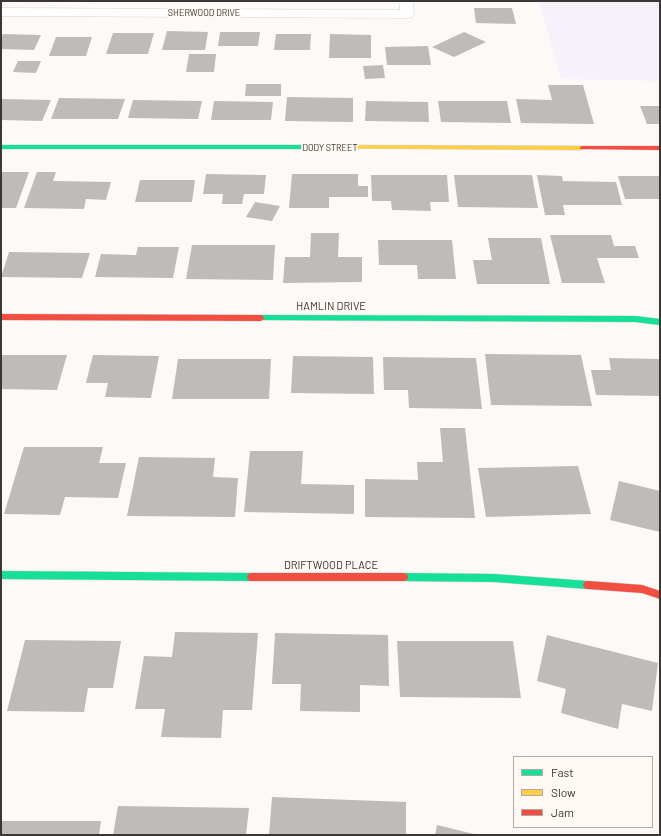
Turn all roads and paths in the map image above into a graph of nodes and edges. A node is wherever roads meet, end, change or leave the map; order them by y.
1 (406, 7) edge
2 (1, 12) edge
3 (1, 147) edge
4 (660, 148) edge
5 (1, 317) edge
6 (660, 322) edge
7 (1, 575) edge
8 (660, 595) edge

1 - 2 street, SHERWOOD DRIVE
3 - 4 street, DODY STREET
5 - 6 street, HAMLIN DRIVE
7 - 8 street, DRIFTWOOD PLACE

